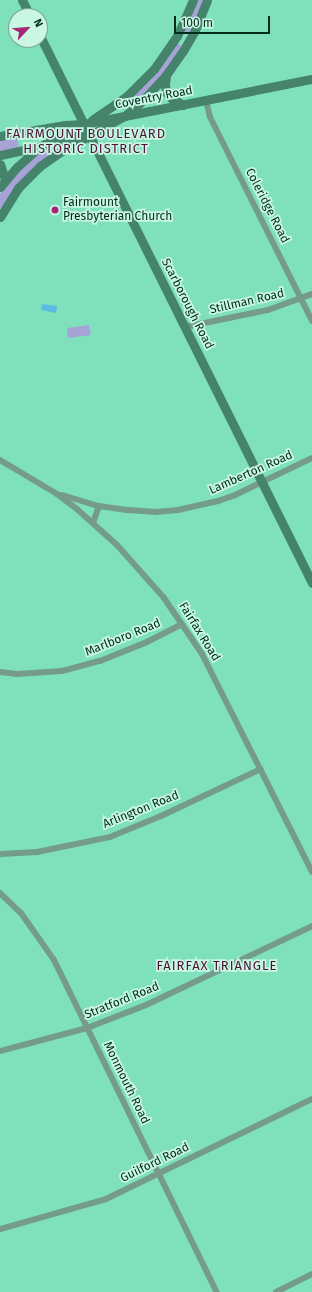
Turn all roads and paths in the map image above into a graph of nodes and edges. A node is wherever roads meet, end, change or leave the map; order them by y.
1 (193, 0) edge
2 (207, 0) edge
3 (177, 36) junction
4 (188, 43) junction
5 (46, 48) edge
6 (166, 75) junction
7 (312, 79) edge
8 (127, 96) junction
9 (206, 100) junction
10 (183, 105) junction
11 (136, 107) junction
12 (148, 111) junction
13 (126, 116) junction
14 (84, 124) junction
15 (90, 135) junction
16 (0, 136) edge
17 (42, 146) junction
18 (0, 155) edge
19 (0, 164) edge
20 (3, 183) edge
21 (0, 216) edge
22 (312, 294) edge
23 (301, 299) junction
24 (312, 320) edge
25 (185, 327) junction
26 (312, 458) edge
27 (0, 460) edge
28 (262, 482) junction
29 (57, 494) junction
30 (99, 506) junction
31 (93, 523) junction
32 (312, 583) edge
33 (182, 624) junction
34 (0, 672) edge
35 (261, 769) junction
36 (0, 854) edge
37 (312, 872) edge
38 (0, 892) edge
39 (312, 926) edge
40 (87, 1028) junction
41 (0, 1051) edge
42 (312, 1099) edge
43 (158, 1174) junction
44 (0, 1229) edge
45 (312, 1274) edge
46 (217, 1292) edge
47 (276, 1292) edge

1 - 3 main road
2 - 4 main road
3 - 4 main road
3 - 8 main road
4 - 6 main road
5 - 14 main road, Scarborough Road
6 - 10 main road
6 - 11 main road
7 - 9 main road, Coventry Road
8 - 11 main road
8 - 14 main road
9 - 10 main road, Coventry Road
9 - 23 street, Coleridge Road
10 - 12 main road, Coventry Road
11 - 12 main road
11 - 13 main road
12 - 13 main road, Coventry Road
13 - 14 main road, Coventry Road
13 - 15 main road
14 - 15 main road, Scarborough Road
14 - 16 main road, Coventry Road
14 - 17 main road
15 - 17 main road
15 - 21 main road
15 - 25 main road, Scarborough Road
17 - 18 main road
17 - 20 main road
19 - 20 main road
22 - 23 street, Stillman Road
23 - 24 street, Coleridge Road
23 - 25 street, Stillman Road
25 - 28 main road, Scarborough Road
26 - 28 street, Lamberton Road
27 - 29 street, Fairfax Road
28 - 30 street, Lamberton Road
28 - 32 main road, Scarborough Road
29 - 30 street, Lamberton Road
29 - 31 street, Fairfax Road
30 - 31 street
31 - 33 street, Fairfax Road
33 - 34 street, Marlboro Road
33 - 35 street, Fairfax Road
35 - 36 street, Arlington Road
35 - 37 street, Fairfax Road
38 - 40 street, Monmouth Road
39 - 40 street, Stratford Road
40 - 41 street, Stratford Road
40 - 43 street, Monmouth Road
42 - 43 street, Guilford Road
43 - 44 street, Guilford Road
43 - 46 street, Monmouth Road
45 - 47 street

